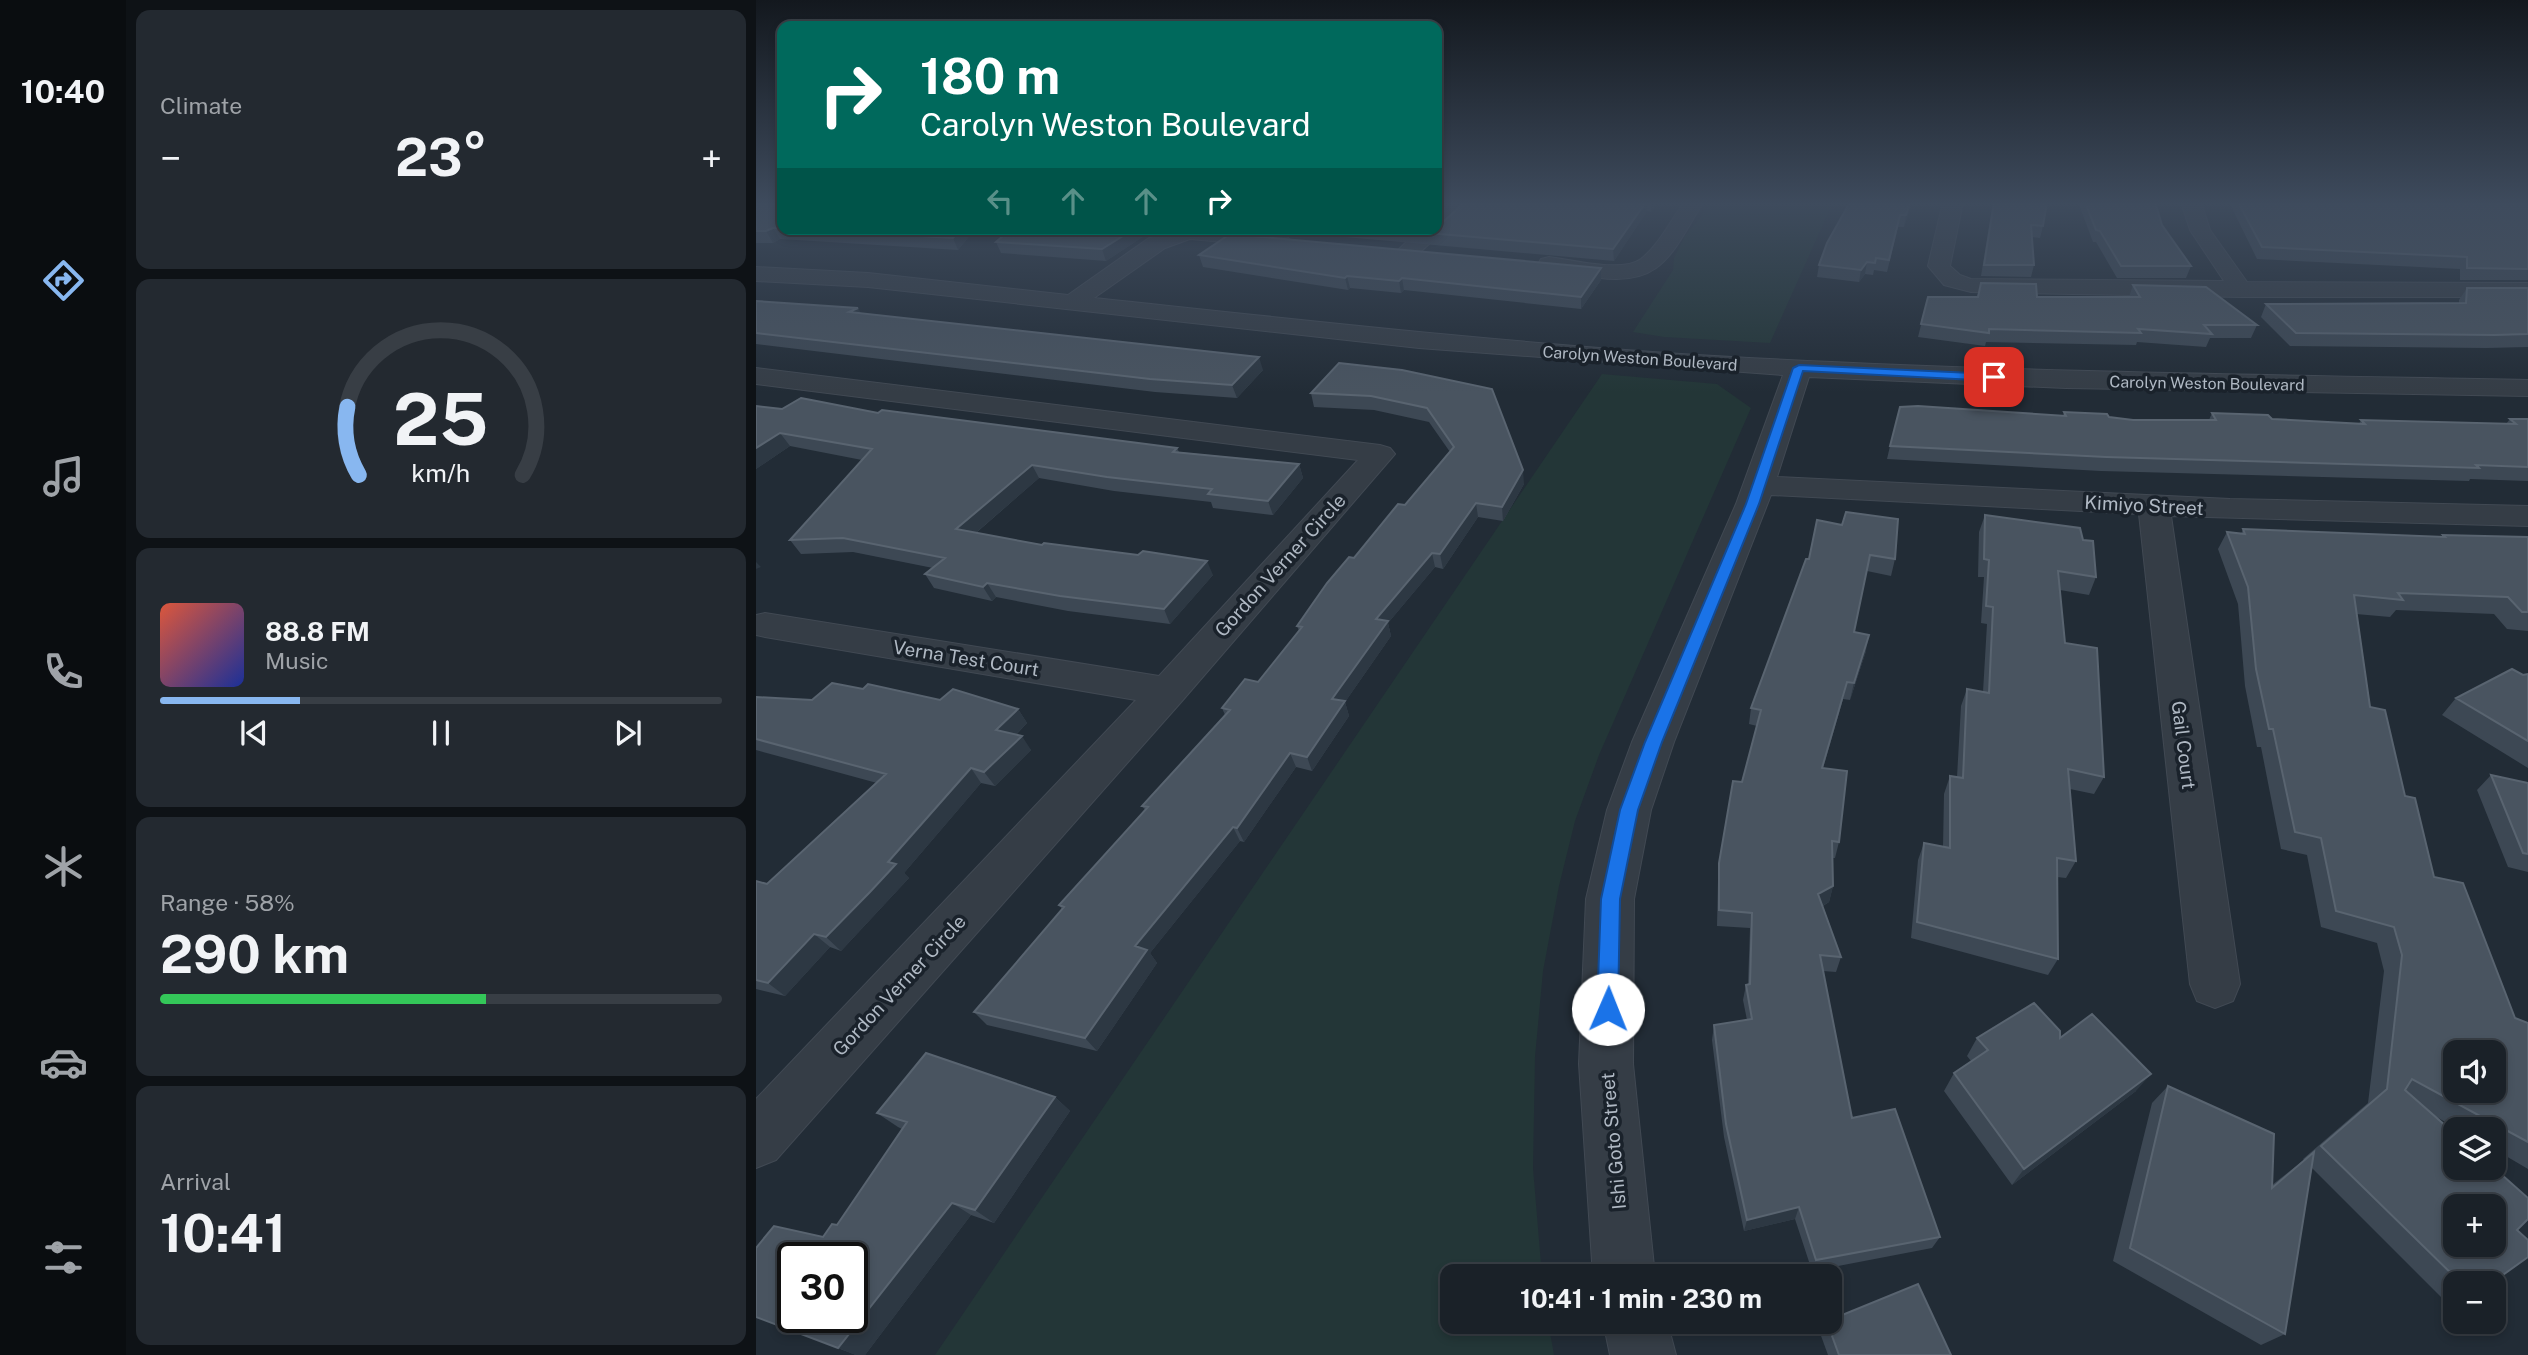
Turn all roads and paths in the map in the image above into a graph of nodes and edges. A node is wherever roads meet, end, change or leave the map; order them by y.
1 (1125, 265) edge
2 (1159, 265) edge
3 (1559, 265) edge
4 (1646, 265) edge
5 (1939, 265) edge
6 (2224, 265) edge
7 (756, 274) edge
8 (2241, 290) junction
9 (2528, 290) edge
10 (1070, 304) junction
11 (1101, 307) junction
12 (1799, 368) junction
13 (772, 378) edge
14 (2528, 388) edge
15 (756, 397) edge
16 (1759, 485) junction
17 (2154, 505) junction
18 (2528, 516) edge
19 (765, 625) dead end
20 (1168, 691) junction
21 (2215, 984) dead end
22 (756, 1140) edge
23 (1623, 1264) edge
24 (1638, 1334) edge
25 (1643, 1355) edge

1 - 10 street
2 - 11 street
3 - 4 street
5 - 8 street
6 - 8 street
7 - 10 street, Carolyn Weston Boulevard
8 - 9 street
10 - 11 street, Carolyn Weston Boulevard
11 - 12 street, Carolyn Weston Boulevard
12 - 14 street, Carolyn Weston Boulevard
12 - 16 street, Ishi Goto Street
13 - 15 street
13 - 20 street, Gordon Verner Circle
16 - 17 street, Kimiyo Street
16 - 23 street, Ishi Goto Street
17 - 18 street, Kimiyo Street
17 - 21 street, Gail Court
19 - 20 street, Verna Test Court
20 - 22 street, Gordon Verner Circle
24 - 25 street

